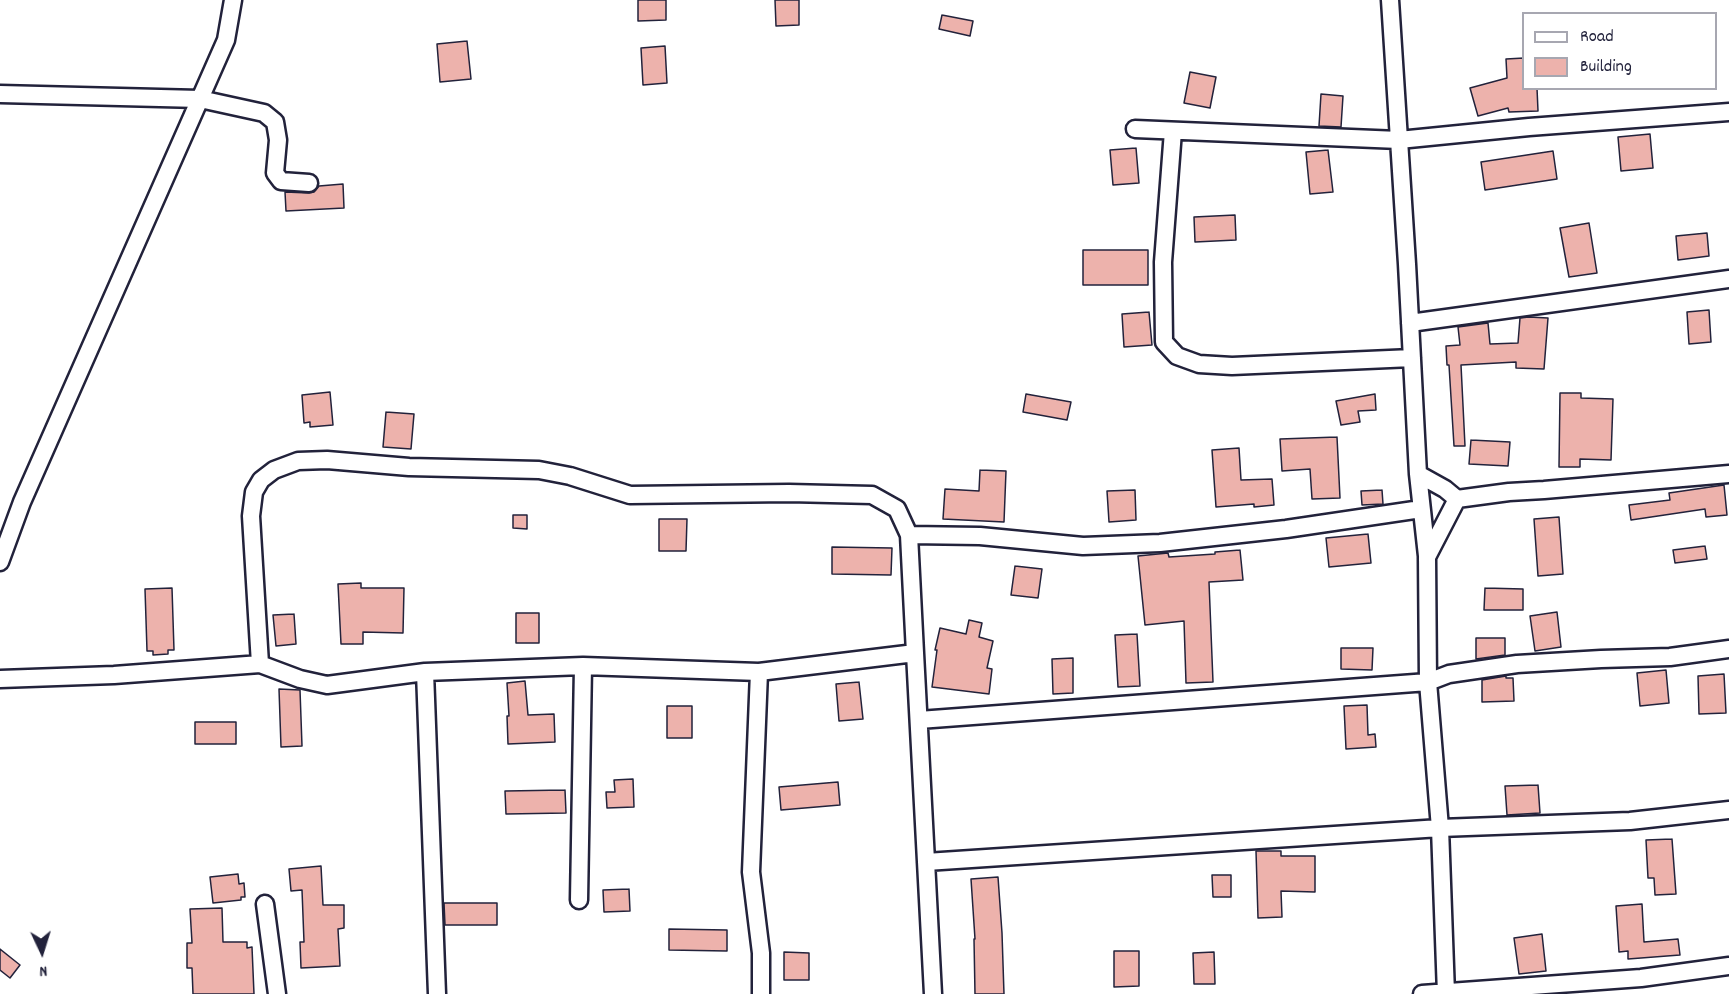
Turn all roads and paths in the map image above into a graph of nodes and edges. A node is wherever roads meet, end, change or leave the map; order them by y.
1 (233, 0) edge
2 (1390, 0) edge
3 (0, 94) edge
4 (200, 99) junction
5 (1729, 112) edge
6 (1135, 129) dead end
7 (1173, 131) junction
8 (1399, 140) junction
9 (309, 183) dead end
10 (1729, 279) edge
11 (1410, 323) junction
12 (1412, 358) junction
13 (1418, 474) junction
14 (1729, 474) edge
15 (1457, 499) junction
16 (1421, 509) junction
17 (909, 535) junction
18 (1427, 557) junction
19 (0, 562) edge
20 (1729, 649) edge
21 (915, 653) junction
22 (260, 664) junction
23 (583, 666) junction
24 (424, 672) junction
25 (759, 672) junction
26 (0, 680) edge
27 (1428, 682) junction
28 (919, 720) junction
29 (1729, 803) edge
30 (1729, 810) edge
31 (1662, 811) dead end
32 (1440, 828) junction
33 (926, 862) junction
34 (579, 900) dead end
35 (265, 904) dead end
36 (1729, 966) edge
37 (1446, 993) edge
38 (277, 994) edge
39 (437, 994) edge
40 (761, 994) edge
41 (933, 994) edge
42 (1422, 994) edge

1 - 4 street
2 - 8 street
3 - 4 street
4 - 9 street
4 - 19 street
5 - 8 street
6 - 7 street
7 - 8 street
7 - 12 street
8 - 11 street
10 - 11 street
11 - 12 street
12 - 13 street
13 - 15 street
13 - 16 street
14 - 15 street
15 - 18 street
16 - 17 street
16 - 18 street
17 - 21 street
17 - 22 street
18 - 27 street
20 - 27 street
21 - 25 street
21 - 28 street
22 - 24 street
22 - 26 street
23 - 24 street
23 - 25 street
23 - 34 street
24 - 39 street
25 - 40 street
27 - 28 street
27 - 32 street
28 - 33 street
29 - 31 street
30 - 32 street
32 - 33 street
32 - 37 street
33 - 41 street
35 - 38 street
36 - 37 street
37 - 42 street

